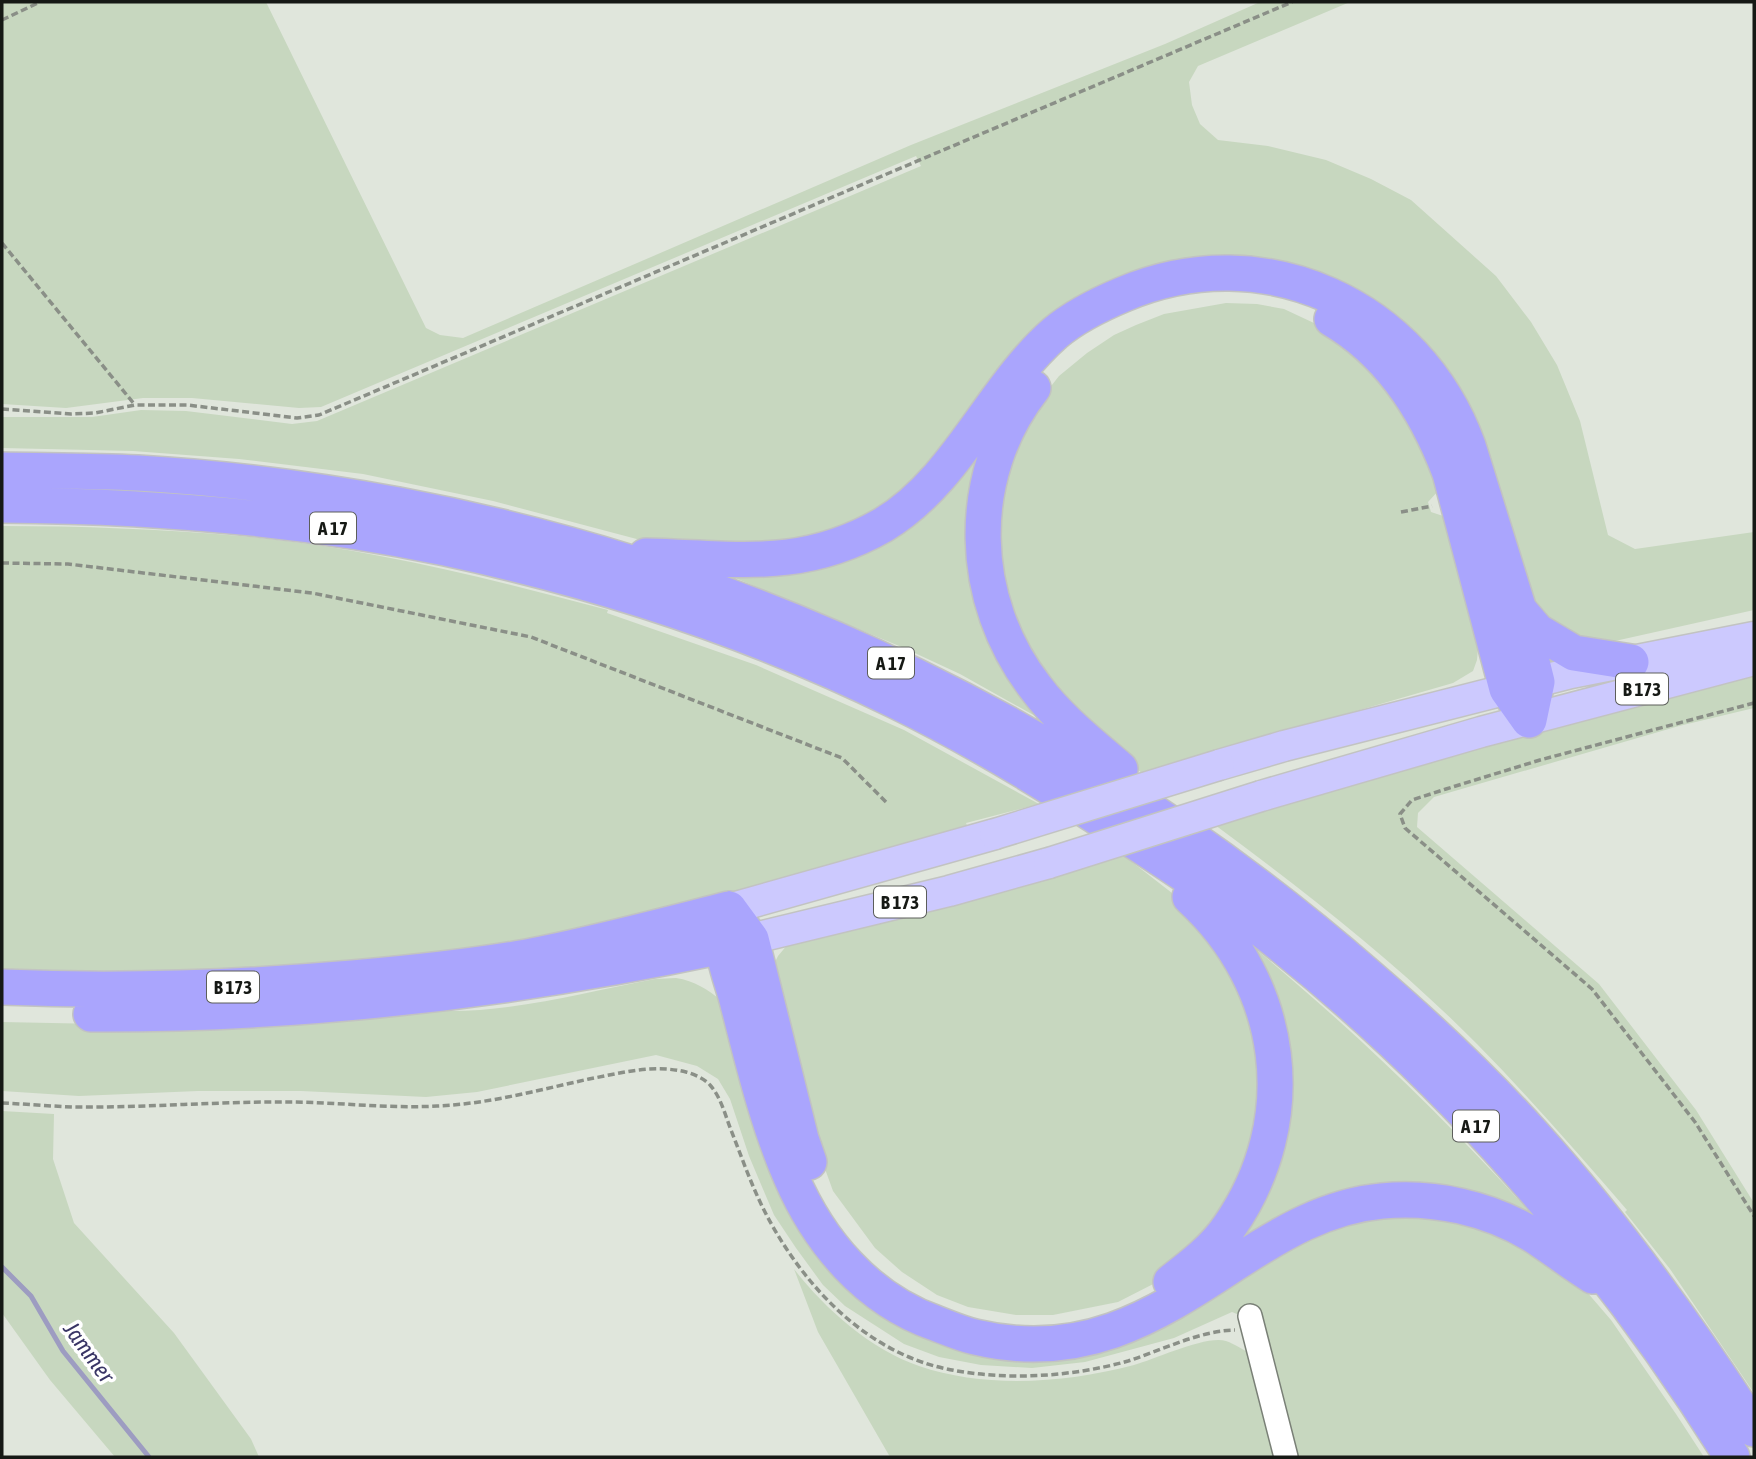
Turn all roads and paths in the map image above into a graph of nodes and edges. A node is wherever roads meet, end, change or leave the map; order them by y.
1 (40, 2) edge
2 (1292, 2) edge
3 (2, 20) edge
4 (2, 243) edge
5 (135, 405) junction
6 (2, 409) edge
7 (2, 470) edge
8 (2, 505) edge
9 (608, 555) junction
10 (2, 563) edge
11 (1519, 610) junction
12 (1754, 637) edge
13 (1754, 660) edge
14 (1631, 662) junction
15 (1522, 685) junction
16 (1754, 703) edge
17 (1529, 720) junction
18 (888, 804) dead end
19 (1154, 813) junction
20 (1164, 860) junction
21 (729, 909) junction
22 (737, 943) junction
23 (647, 962) junction
24 (2, 988) edge
25 (2, 1012) edge
26 (742, 1016) junction
27 (2, 1103) edge
28 (1754, 1216) edge
29 (1618, 1291) junction
30 (1252, 1325) joint
31 (1754, 1429) edge
32 (1286, 1457) edge
33 (1731, 1457) edge

1 - 3 path
2 - 5 path
4 - 5 path
5 - 6 path
7 - 9 highway, A 17
8 - 20 highway, A 17
9 - 11 highway
9 - 19 highway, A 17
10 - 18 path
11 - 14 highway
11 - 15 highway
12 - 14 main road, B 173
13 - 17 main road, B 173
14 - 15 main road, B 173
15 - 17 highway
15 - 19 highway
15 - 21 main road, B 173, bridge
16 - 28 path
17 - 22 main road, B 173, bridge
19 - 31 highway, A 17
20 - 22 highway
20 - 29 highway, A 17
21 - 22 highway
21 - 24 highway, B 173
22 - 23 highway, B 173
22 - 26 highway
23 - 25 highway, B 173
23 - 26 highway
26 - 29 highway
27 - 30 path
29 - 33 highway, A 17
30 - 32 street

